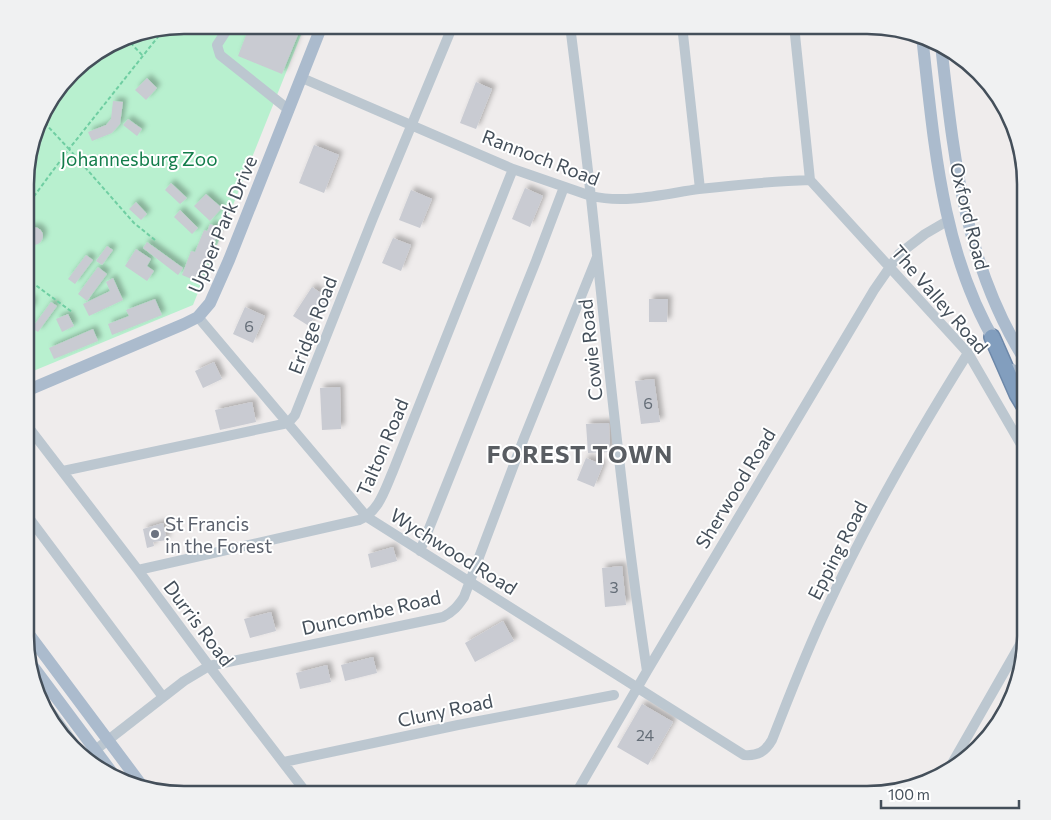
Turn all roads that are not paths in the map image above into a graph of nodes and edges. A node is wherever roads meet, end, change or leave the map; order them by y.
1 (224, 34) edge
2 (319, 34) edge
3 (449, 34) edge
4 (571, 34) edge
5 (683, 34) edge
6 (795, 34) edge
7 (923, 45) edge
8 (942, 54) edge
9 (302, 78) junction
10 (289, 110) junction
11 (412, 124) junction
12 (513, 168) junction
13 (810, 180) junction
14 (564, 187) junction
15 (700, 189) junction
16 (591, 196) junction
17 (949, 220) junction
18 (597, 257) junction
19 (889, 267) junction
20 (198, 317) junction
21 (992, 336) junction
22 (1017, 346) edge
23 (968, 353) junction
24 (1017, 377) edge
25 (34, 388) edge
26 (1017, 394) edge
27 (288, 423) junction
28 (34, 434) edge
29 (1017, 437) edge
30 (63, 471) junction
31 (367, 517) junction
32 (34, 525) edge
33 (420, 551) junction
34 (138, 570) junction
35 (469, 582) junction
36 (34, 642) edge
37 (1016, 651) edge
38 (209, 666) junction
39 (647, 671) junction
40 (40, 678) edge
41 (638, 688) junction
42 (614, 695) dead end
43 (163, 696) junction
44 (62, 722) edge
45 (107, 741) junction
46 (84, 748) edge
47 (88, 751) edge
48 (92, 755) edge
49 (744, 755) joint
50 (956, 756) edge
51 (284, 762) junction
52 (136, 778) edge
53 (301, 786) edge
54 (580, 786) edge

1 - 10 street
2 - 9 main road, Upper Park Drive
3 - 11 street, Eridge Road
4 - 16 street, Cowie Road
5 - 15 street
6 - 13 street
7 - 17 main road, Oxford Road
8 - 22 main road, Oxford Road
9 - 10 main road, Upper Park Drive
9 - 11 street, Rannoch Road
10 - 20 main road, Upper Park Drive
11 - 12 street, Rannoch Road
11 - 27 street, Eridge Road
12 - 14 street, Rannoch Road
12 - 31 street, Talton Road
13 - 15 street, Rannoch Road
13 - 19 street, The Valley Road
14 - 16 street, Rannoch Road
14 - 33 street
15 - 16 street, Rannoch Road
16 - 18 street, Cowie Road
17 - 19 street, Sherwood Road
17 - 21 main road, Oxford Road
18 - 35 street, Duncombe Road
18 - 39 street, Cowie Road
19 - 23 street, The Valley Road
19 - 39 street, Sherwood Road
20 - 25 main road, Upper Park Drive
20 - 27 street, Wychwood Road
21 - 24 main road, Oxford Road
21 - 26 highway
23 - 29 street, The Valley Road
23 - 49 street, Epping Road
27 - 30 street
27 - 31 street, Wychwood Road
28 - 30 street, Durris Road
30 - 34 street, Durris Road
31 - 33 street, Wychwood Road
31 - 34 street, Talton Road
32 - 43 street
33 - 35 street, Wychwood Road
34 - 38 street, Durris Road
35 - 38 street, Duncombe Road
35 - 41 street, Wychwood Road
36 - 45 main road
37 - 50 street
38 - 43 street, Duncombe Road
38 - 51 street, Durris Road
39 - 41 street, Sherwood Road
40 - 47 main road
41 - 49 street, Wychwood Road
41 - 54 street, Sherwood Road
42 - 51 street, Cluny Road
43 - 45 street, Duncombe Road
44 - 46 street
45 - 48 street, Duncombe Road
45 - 52 main road
51 - 53 street, Durris Road

